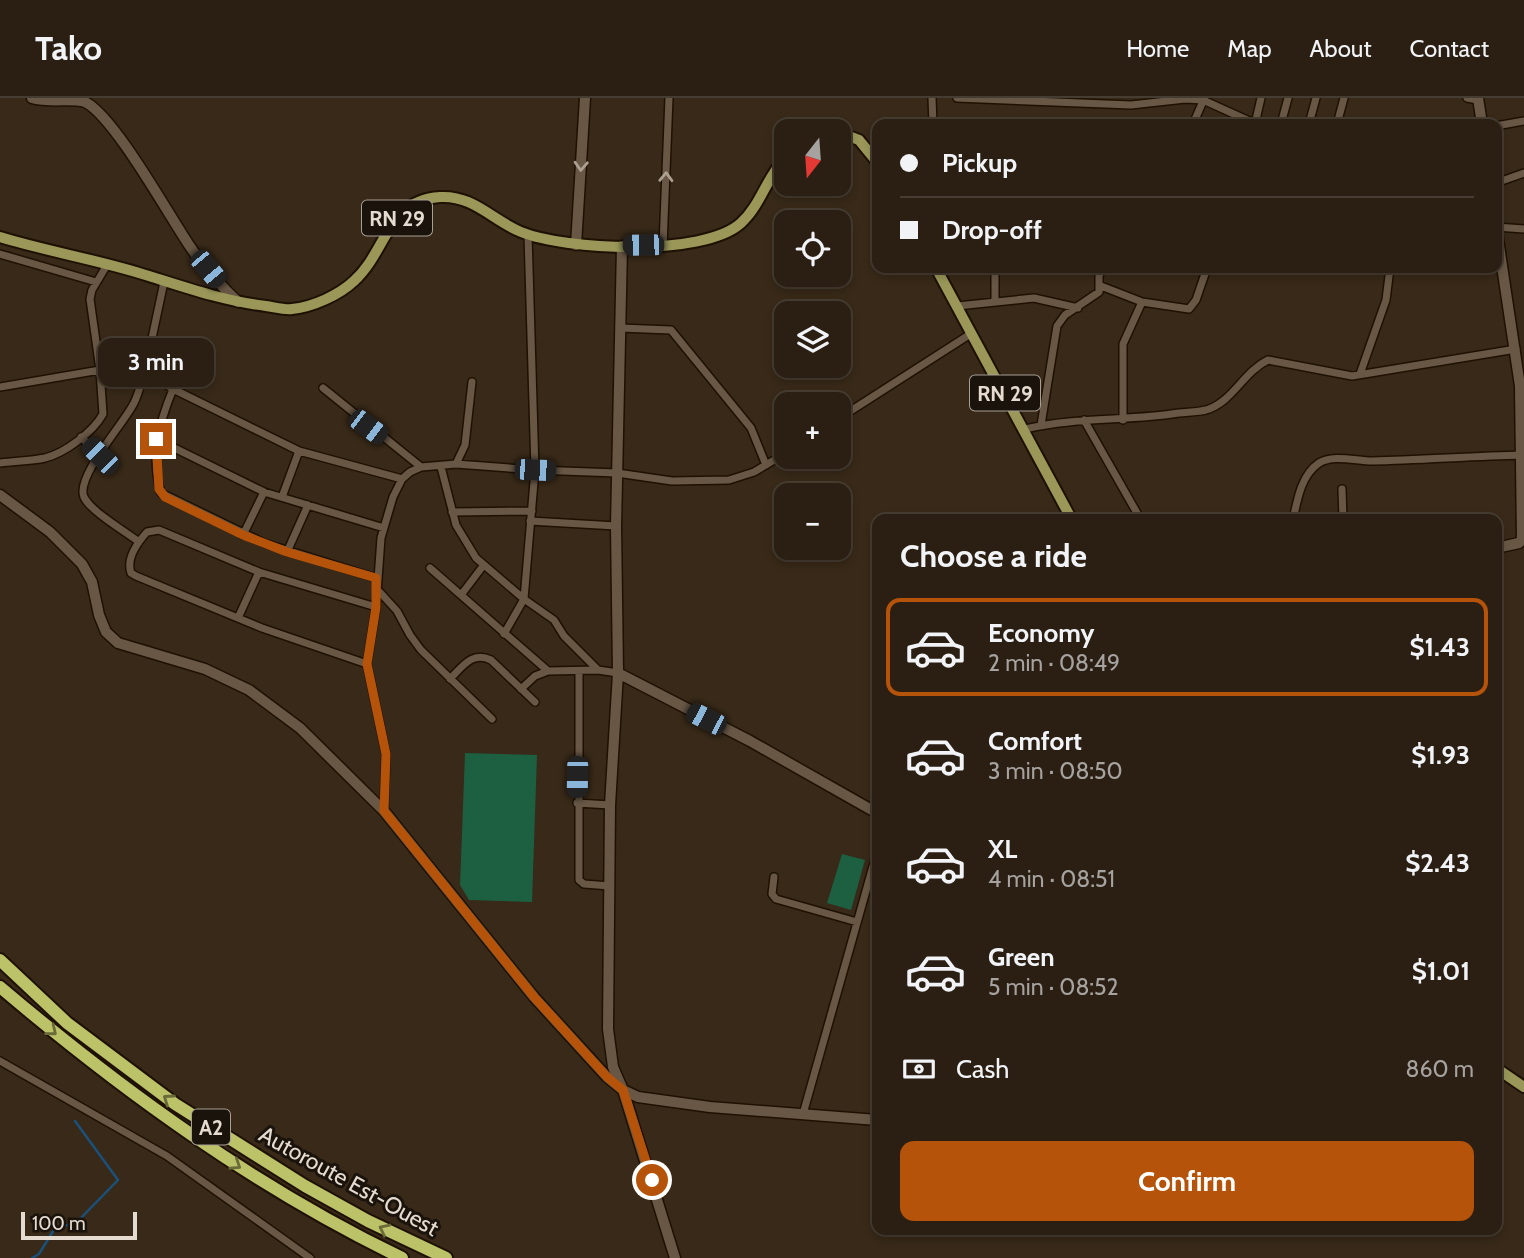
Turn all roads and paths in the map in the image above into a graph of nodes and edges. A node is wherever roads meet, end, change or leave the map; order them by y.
1 (32, 98) edge
2 (585, 98) edge
3 (669, 98) edge
4 (932, 98) edge
5 (957, 98) edge
6 (972, 98) edge
7 (1261, 98) edge
8 (1288, 98) edge
9 (1316, 98) edge
10 (1344, 98) edge
11 (1467, 98) edge
12 (1007, 99) edge
13 (1203, 99) edge
14 (1478, 99) edge
15 (1046, 100) edge
16 (933, 119) edge
17 (1195, 119) edge
18 (1245, 119) edge
19 (1256, 119) edge
20 (1282, 119) edge
21 (1310, 119) edge
22 (1338, 119) edge
23 (1481, 119) edge
24 (1524, 121) edge
25 (1502, 125) edge
26 (851, 137) edge
27 (872, 156) edge
28 (1524, 173) edge
29 (774, 174) edge
30 (1502, 181) edge
31 (1502, 227) edge
32 (1524, 229) edge
33 (528, 235) junction
34 (0, 237) edge
35 (576, 245) junction
36 (663, 245) junction
37 (622, 246) junction
38 (0, 254) edge
39 (1502, 263) edge
40 (107, 265) junction
41 (939, 273) edge
42 (995, 273) edge
43 (1100, 273) edge
44 (1205, 273) edge
45 (1389, 273) edge
46 (96, 282) junction
47 (164, 282) junction
48 (1101, 286) junction
49 (995, 302) junction
50 (1142, 302) junction
51 (239, 303) junction
52 (957, 306) junction
53 (1078, 308) junction
54 (620, 328) junction
55 (972, 333) junction
56 (1516, 349) junction
57 (100, 369) junction
58 (145, 372) junction
59 (1360, 374) junction
60 (472, 382) dead end
61 (1522, 385) edge
62 (0, 387) edge
63 (323, 388) dead end
64 (173, 389) junction
65 (851, 411) edge
66 (1084, 420) junction
67 (1123, 420) junction
68 (1041, 425) junction
69 (1025, 429) junction
70 (81, 437) junction
71 (156, 439) junction
72 (299, 451) junction
73 (1522, 455) junction
74 (100, 456) junction
75 (774, 460) edge
76 (0, 463) edge
77 (456, 464) junction
78 (766, 465) junction
79 (421, 467) junction
80 (441, 467) junction
81 (535, 470) junction
82 (617, 473) junction
83 (402, 479) junction
84 (1342, 489) dead end
85 (264, 492) junction
86 (0, 495) edge
87 (282, 497) junction
88 (309, 505) junction
89 (532, 511) junction
90 (452, 512) junction
91 (1069, 514) edge
92 (1138, 514) edge
93 (1294, 514) edge
94 (1343, 514) edge
95 (1524, 516) edge
96 (530, 521) junction
97 (616, 527) junction
98 (384, 528) junction
99 (243, 535) junction
100 (1523, 540) edge
101 (139, 542) junction
102 (1502, 547) edge
103 (287, 552) junction
104 (483, 566) junction
105 (430, 568) dead end
106 (260, 572) junction
107 (376, 578) junction
108 (377, 589) junction
109 (461, 595) junction
110 (524, 599) junction
111 (376, 607) junction
112 (238, 618) junction
113 (504, 634) junction
114 (367, 664) junction
115 (598, 670) junction
116 (548, 671) junction
117 (579, 672) junction
118 (618, 673) junction
119 (450, 680) junction
120 (522, 689) junction
121 (535, 702) dead end
122 (492, 719) dead end
123 (577, 803) junction
124 (610, 805) junction
125 (872, 810) edge
126 (384, 811) junction
127 (872, 870) edge
128 (775, 877) dead end
129 (610, 886) junction
130 (857, 922) junction
131 (0, 960) edge
132 (0, 987) edge
133 (0, 1061) edge
134 (1502, 1071) edge
135 (1521, 1081) edge
136 (623, 1090) junction
137 (803, 1114) junction
138 (872, 1120) edge
139 (310, 1258) edge
140 (402, 1258) edge
141 (446, 1258) edge
142 (675, 1258) edge

1 - 51 street
2 -> 35 street
36 -> 3 street
4 - 16 street
5 - 6 street
6 - 12 street
7 - 19 street
8 - 20 street
9 - 21 street
10 - 22 street
11 - 14 street
12 - 15 street
13 - 15 street
13 - 17 street
13 - 18 street
14 - 23 street
24 - 25 street
26 - 27 main road
28 - 30 street
29 - 36 main road, RN 29 / RN 29
31 - 32 street
33 - 35 main road, RN 29 / RN 29
33 - 51 main road, RN 29 / RN 29
33 - 81 street
34 - 40 main road, RN 29 / RN 29
35 - 37 main road, RN 29 / RN 29
36 - 37 main road, RN 29 / RN 29
37 - 54 street
38 - 46 street
39 - 56 street
40 - 46 street
40 - 47 main road, RN 29 / RN 29
41 - 52 main road, RN 29 / RN 29
42 - 49 street
43 - 48 street
44 - 50 street
45 - 59 street
46 - 57 street
47 - 51 main road, RN 29 / RN 29
47 - 58 street
48 - 50 street
48 - 53 street
49 - 52 street
49 - 53 street
50 - 67 street
52 - 55 main road, RN 29 / RN 29
53 - 68 street
54 - 78 street
54 - 82 street
55 - 65 street
55 - 69 main road, RN 29 / RN 29
56 - 59 street
56 - 61 street
57 - 62 street
57 - 70 street
58 - 64 street
58 - 74 street
59 - 67 street
60 - 77 street
61 - 73 street
63 - 79 street
64 - 71 street
64 - 72 street
66 - 67 street
66 - 68 street
66 - 92 street
68 - 69 street
69 - 91 main road, RN 29 / RN 29
70 - 74 street
70 - 76 street
71 - 85 street
71 - 99 street
72 - 83 street
72 - 87 street
73 - 93 street
73 - 95 street
74 - 101 street
75 - 78 street
77 - 80 street
77 - 81 street
78 - 82 street
79 - 80 street
79 - 83 street
80 - 90 street
81 - 82 street
81 - 89 street
82 - 97 street
83 - 98 street
84 - 94 street
85 - 87 street
85 - 99 street
86 - 126 street
87 - 88 street
88 - 98 street
88 - 103 street
89 - 90 street
89 - 96 street
90 - 104 street
95 - 100 street
96 - 97 street
96 - 110 street
97 - 118 street
98 - 107 street
99 - 103 street
100 - 102 street
101 - 106 street
101 - 112 street
103 - 107 street
104 - 109 street
104 - 110 street
105 - 109 street
106 - 111 street
106 - 112 street
107 - 108 street
108 - 111 street
108 - 119 street
109 - 113 street
110 - 113 street
110 - 115 street
111 - 114 street
112 - 114 street
113 - 116 street
114 - 126 street
115 - 117 street
115 - 118 street
116 - 117 street
116 - 120 street
117 - 123 street
118 - 124 street
118 - 125 street
119 - 120 street
119 - 122 street
120 - 121 street
123 - 124 street
123 - 129 street
124 - 129 street
126 - 136 street
127 - 130 street
128 - 130 street
129 - 136 street
130 - 137 street
141 -> 131 highway, Autoroute Est-Ouest / A2
132 -> 140 highway, Autoroute Est-Ouest / A2
133 - 139 street
134 - 135 main road
136 - 137 street
136 - 142 street
137 - 138 street

